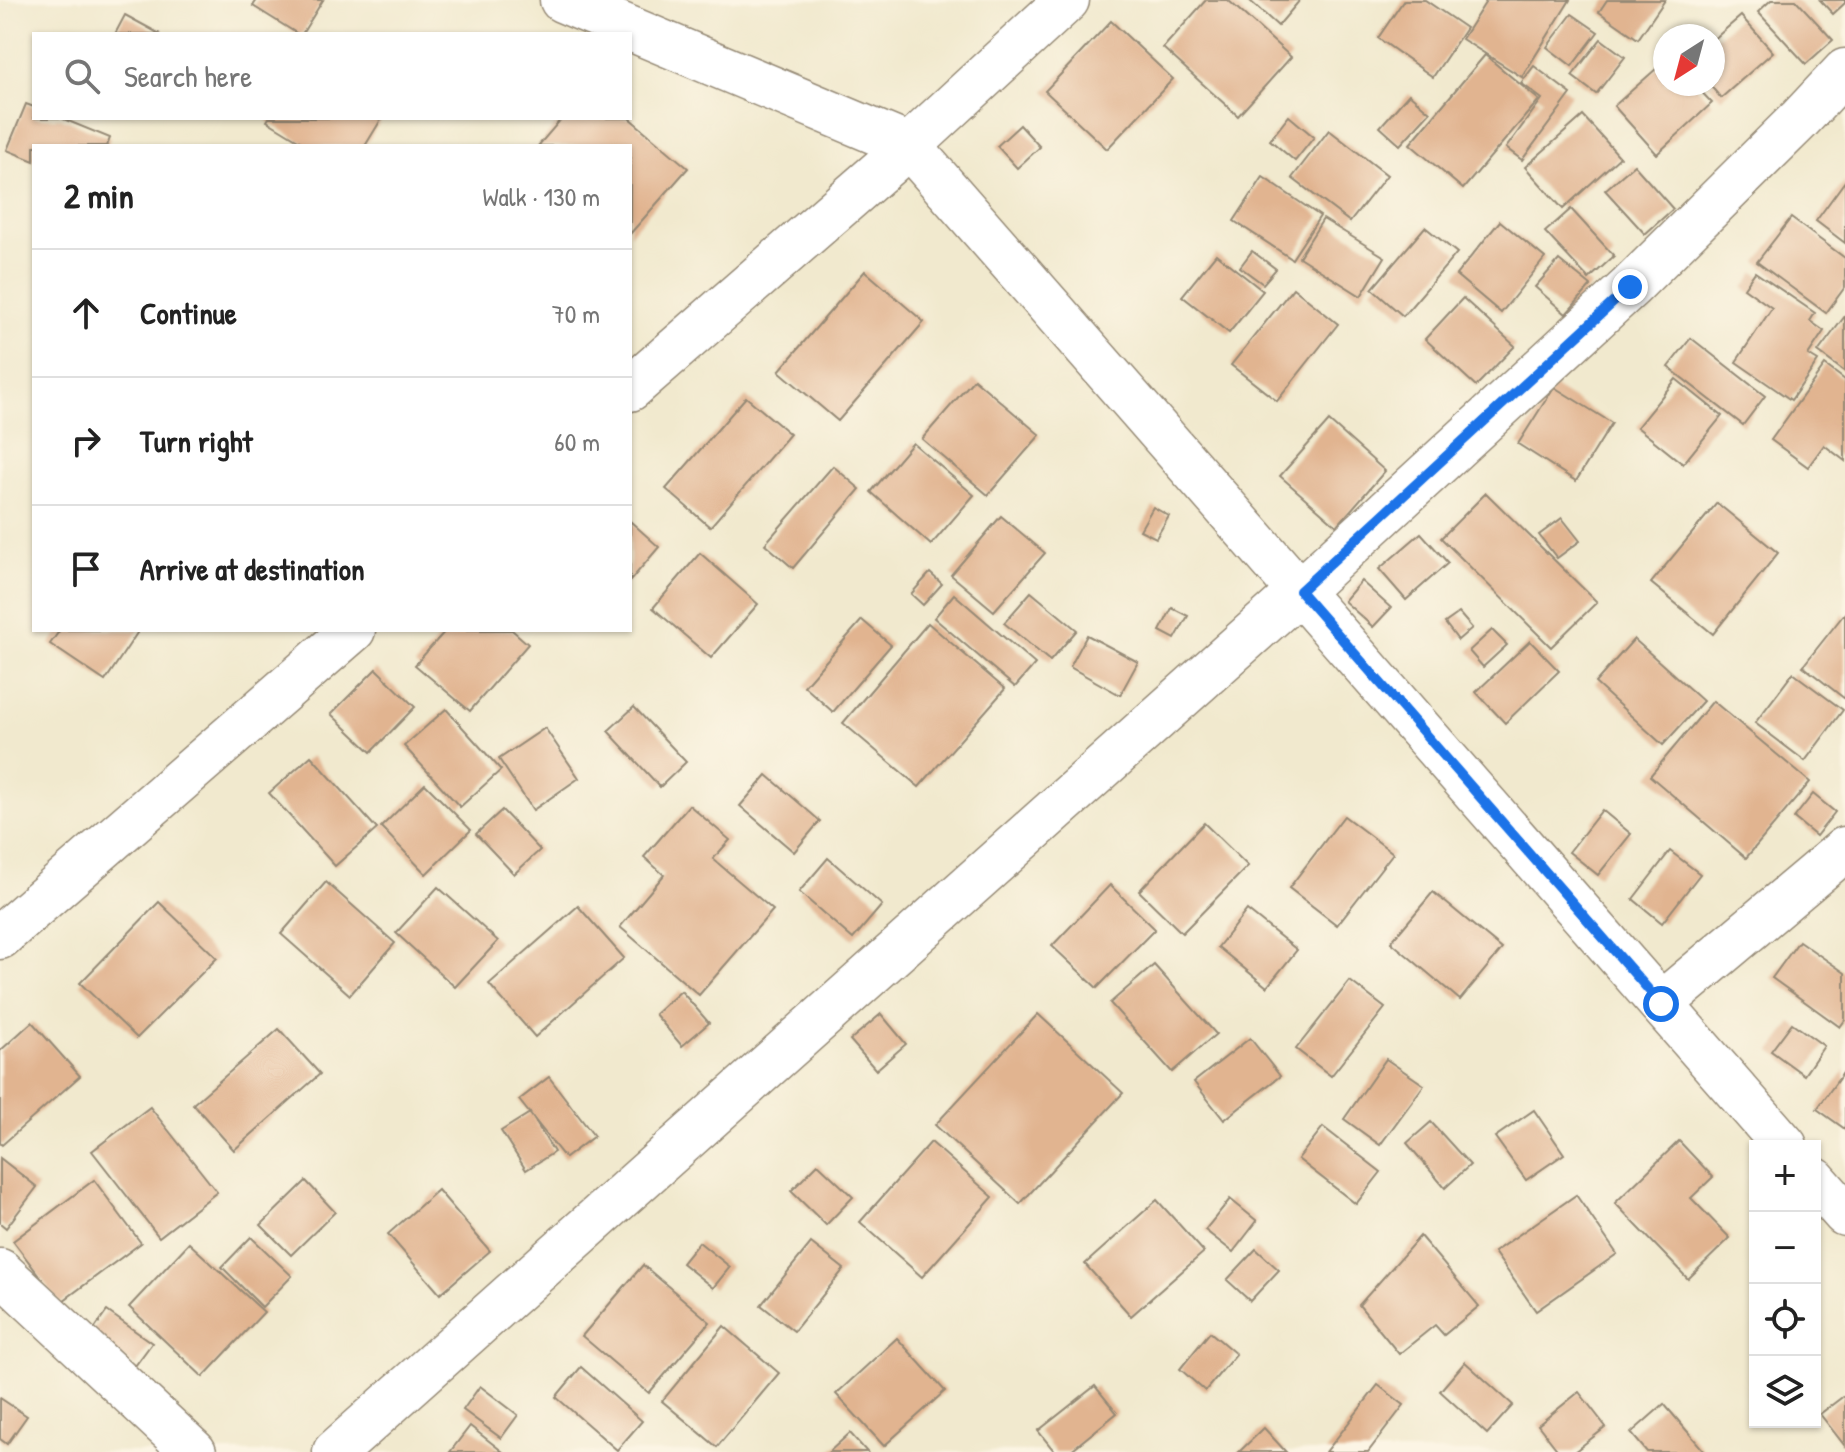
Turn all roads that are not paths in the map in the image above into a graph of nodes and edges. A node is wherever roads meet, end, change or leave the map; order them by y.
1 (562, 0) edge
2 (1067, 0) edge
3 (1845, 71) edge
4 (909, 146) junction
5 (632, 387) edge
6 (1300, 591) junction
7 (351, 632) edge
8 (1845, 849) edge
9 (0, 937) edge
10 (1661, 1004) junction
11 (1780, 1140) edge
12 (1821, 1187) edge
13 (1845, 1214) edge
14 (0, 1271) edge
15 (194, 1452) edge
16 (335, 1452) edge

1 - 4 street
2 - 4 street
3 - 6 street
4 - 5 street
4 - 6 street
6 - 10 street
6 - 16 street
7 - 9 street
8 - 10 street
10 - 11 street
12 - 13 street
14 - 15 street

